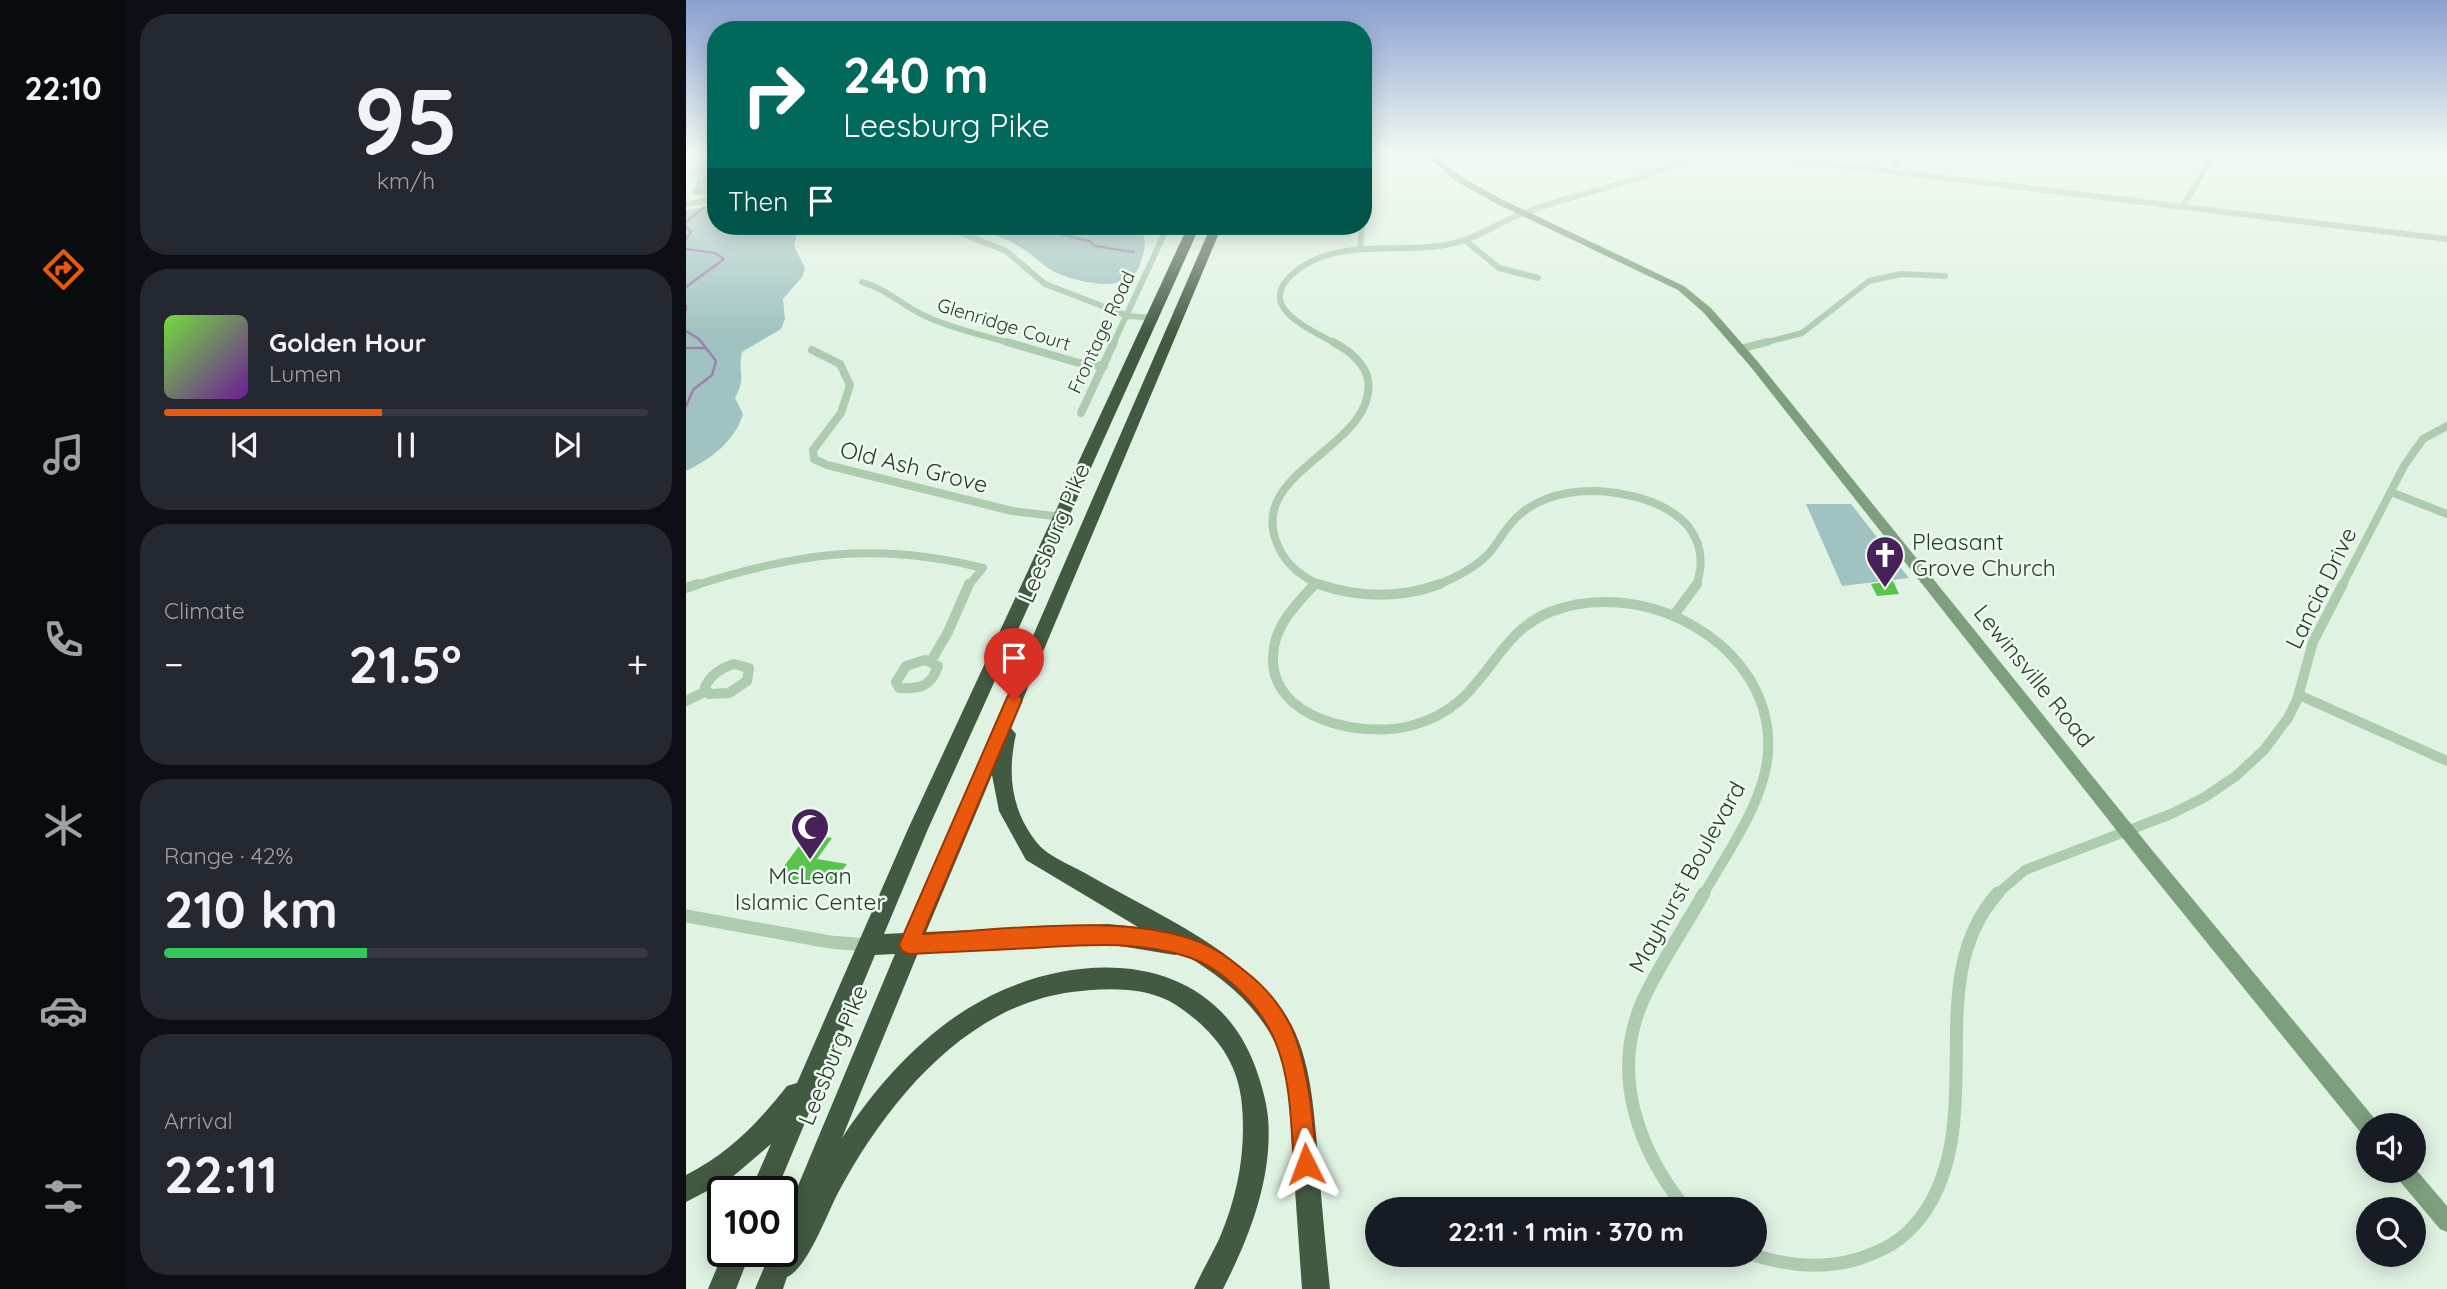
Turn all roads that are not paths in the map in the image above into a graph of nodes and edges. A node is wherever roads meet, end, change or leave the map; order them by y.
1 (1522, 213) joint
2 (2233, 213) edge
3 (966, 235) edge
4 (1164, 235) edge
5 (1190, 235) edge
6 (1213, 235) edge
7 (1362, 235) edge
8 (2447, 239) edge
9 (1465, 240) junction
10 (1360, 249) junction
11 (1945, 276) dead end
12 (1538, 278) dead end
13 (862, 282) dead end
14 (1128, 316) junction
15 (1153, 317) junction
16 (1740, 349) junction
17 (812, 350) dead end
18 (1104, 366) junction
19 (1081, 413) dead end
20 (2447, 426) edge
21 (2391, 492) junction
22 (2447, 514) edge
23 (1063, 517) junction
24 (1315, 583) junction
25 (686, 588) edge
26 (1674, 615) junction
27 (931, 661) dead end
28 (1023, 680) junction
29 (706, 691) dead end
30 (2299, 695) junction
31 (686, 701) edge
32 (2447, 761) edge
33 (2127, 830) junction
34 (686, 916) edge
35 (867, 945) junction
36 (909, 945) junction
37 (1198, 951) junction
38 (811, 1075) junction
39 (2357, 1113) edge
40 (770, 1176) edge
41 (2414, 1183) edge
42 (686, 1189) edge
43 (1676, 1197) edge
44 (2447, 1222) edge
45 (1767, 1258) edge
46 (772, 1282) edge
47 (1208, 1289) edge
48 (1316, 1289) edge

1 - 9 street
1 - 16 main road, Lewinsville Road
2 - 8 street
3 - 14 street
4 - 14 street, Frontage Road
5 - 15 highway, Leesburg Pike
6 - 28 highway, Leesburg Pike
7 - 10 street
9 - 10 street
9 - 12 street
10 - 24 street
11 - 16 street
13 - 18 street, Glenridge Court
14 - 15 street
14 - 18 street, Frontage Road
15 - 23 highway, Leesburg Pike
16 - 33 main road, Lewinsville Road
17 - 23 street, Old Ash Grove
18 - 19 street, Frontage Road
20 - 21 street, Lancia Drive
21 - 22 street
21 - 30 street, Lancia Drive
23 - 35 highway, Leesburg Pike
24 - 26 street
24 - 26 street, Mayhurst Boulevard
25 - 27 street
26 - 43 street, Mayhurst Boulevard
28 - 36 highway, Leesburg Pike
28 - 37 highway
29 - 31 street
30 - 32 street
30 - 33 street, Lancia Drive
33 - 39 main road, Lewinsville Road
33 - 45 street
34 - 35 street
35 - 36 highway
35 - 38 highway, Leesburg Pike
36 - 37 highway
36 - 46 highway, Leesburg Pike
37 - 48 highway
38 - 40 highway, Leesburg Pike
38 - 42 highway
41 - 44 main road
46 - 47 highway

